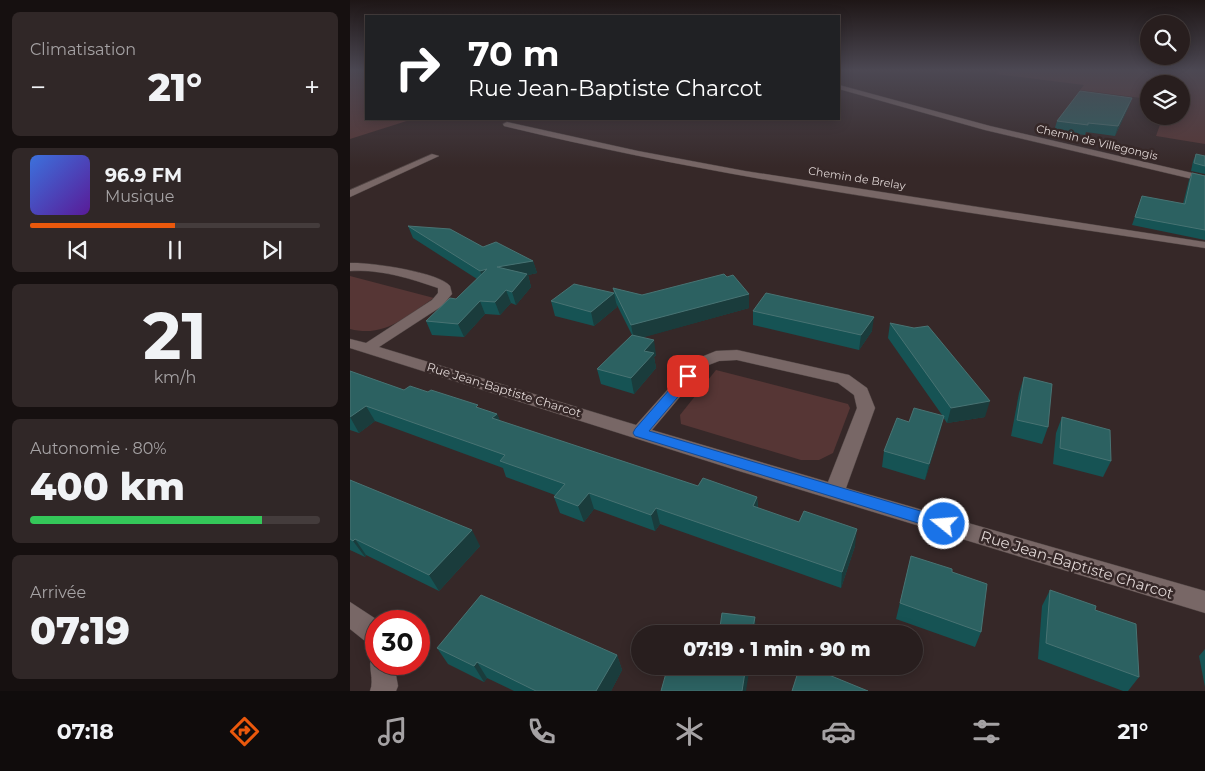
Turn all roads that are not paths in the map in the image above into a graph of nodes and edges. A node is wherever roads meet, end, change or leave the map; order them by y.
1 (893, 102) edge
2 (507, 124) dead end
3 (435, 156) dead end
4 (1205, 179) edge
5 (350, 194) edge
6 (1205, 246) edge
7 (350, 267) edge
8 (359, 345) edge
9 (640, 433) junction
10 (835, 491) junction
11 (1205, 602) edge
12 (350, 614) edge
13 (365, 626) edge
14 (382, 675) edge
15 (384, 691) edge

1 - 4 street, Chemin de Villegongis
2 - 6 street, Chemin de Brelay
3 - 5 street
7 - 8 street, Rue Jean-Baptiste Charcot
8 - 9 street, Rue Jean-Baptiste Charcot
9 - 10 street, Rue Jean-Baptiste Charcot
9 - 10 street
10 - 11 street, Rue Jean-Baptiste Charcot
12 - 13 street
14 - 15 street

